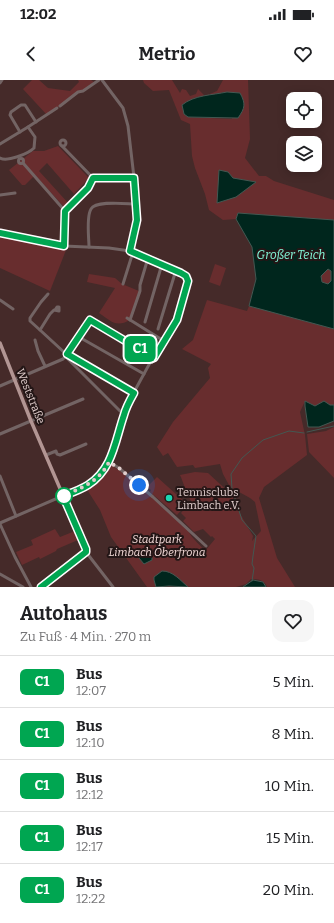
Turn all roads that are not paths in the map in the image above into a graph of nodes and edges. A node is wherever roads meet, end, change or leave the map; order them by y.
1 (2, 80) edge
2 (100, 80) edge
3 (0, 83) edge
4 (60, 106) dead end
5 (57, 108) dead end
6 (36, 122) junction
7 (28, 127) junction
8 (20, 132) junction
9 (0, 144) edge
10 (62, 146) dead end
11 (0, 158) edge
12 (23, 163) dead end
13 (93, 178) junction
14 (134, 178) junction
15 (15, 192) dead end
16 (0, 195) edge
17 (137, 204) junction
18 (65, 211) junction
19 (0, 233) edge
20 (64, 246) junction
21 (89, 247) junction
22 (131, 251) junction
23 (148, 258) junction
24 (162, 264) junction
25 (176, 270) junction
26 (124, 284) dead end
27 (48, 294) dead end
28 (0, 300) edge
29 (13, 309) dead end
30 (55, 310) dead end
31 (145, 322) dead end
32 (158, 329) dead end
33 (40, 330) junction
34 (79, 337) junction
35 (34, 340) dead end
36 (164, 341) junction
37 (0, 343) edge
38 (66, 354) junction
39 (154, 358) junction
40 (46, 366) junction
41 (144, 374) junction
42 (15, 379) junction
43 (0, 386) edge
44 (134, 393) junction
45 (83, 398) dead end
46 (124, 415) junction
47 (31, 421) junction
48 (0, 434) edge
49 (86, 444) dead end
50 (46, 455) junction
51 (109, 462) junction
52 (0, 476) edge
53 (63, 496) junction
54 (16, 516) junction
55 (0, 523) edge
56 (206, 546) dead end
57 (86, 552) junction
58 (0, 574) edge
59 (27, 580) junction
60 (19, 586) edge
61 (31, 587) edge
62 (41, 587) edge
63 (113, 587) edge

1 - 3 street
2 - 4 street
2 - 14 street
5 - 6 street
6 - 7 street
6 - 8 street
7 - 8 street
7 - 11 street
8 - 9 street
10 - 13 street
12 - 18 street
13 - 14 street
13 - 18 street
14 - 17 street
15 - 16 street
17 - 21 street
17 - 22 street
18 - 20 street
19 - 20 street
20 - 21 street
21 - 22 street
22 - 23 street
22 - 26 street
23 - 24 street
23 - 36 street
24 - 25 street
24 - 31 street
25 - 32 street
25 - 36 street
27 - 33 street
28 - 29 street
30 - 33 street
33 - 38 street
34 - 38 street
34 - 39 street
34 - 41 street
35 - 40 street
36 - 39 street
37 - 42 main road, Weststraße
38 - 40 street
38 - 44 street
38 - 46 street
39 - 41 street
40 - 42 street
41 - 44 street
42 - 43 street
42 - 47 main road, Weststraße
44 - 46 street
45 - 47 street
46 - 51 street
47 - 48 street
47 - 50 main road, Weststraße
49 - 50 street
50 - 53 main road, Weststraße
51 - 53 street
51 - 56 street
52 - 54 street
53 - 54 street
53 - 57 main road, Weststraße
54 - 55 street
55 - 59 street
57 - 62 main road
57 - 63 street, Weststraße
58 - 60 street
59 - 60 street
59 - 61 street

